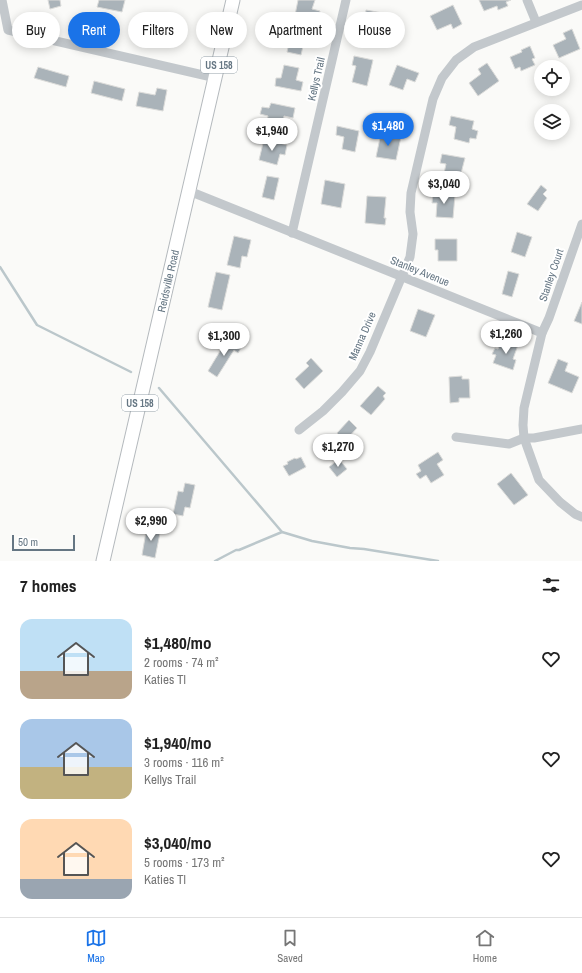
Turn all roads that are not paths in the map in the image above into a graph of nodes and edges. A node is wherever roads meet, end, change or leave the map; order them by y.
1 (2, 0) edge
2 (234, 0) edge
3 (346, 0) edge
4 (527, 0) edge
5 (582, 4) edge
6 (536, 22) junction
7 (216, 78) junction
8 (189, 191) junction
9 (582, 224) edge
10 (292, 233) junction
11 (401, 276) junction
12 (542, 333) junction
13 (582, 429) edge
14 (299, 430) dead end
15 (456, 437) dead end
16 (524, 438) junction
17 (582, 517) edge
18 (103, 561) edge

1 - 7 street
2 - 7 highway, Reidsville Road / US 158
3 - 10 street, Kellys Trail
4 - 6 street
5 - 6 street, Manna Drive
6 - 11 street, Manna Drive
7 - 8 highway, Reidsville Road / US 158
8 - 10 street, Stanley Avenue
8 - 18 highway, Reidsville Road / US 158
9 - 12 street, Stanley Court
10 - 11 street, Stanley Avenue
11 - 12 street, Stanley Avenue
11 - 14 street, Manna Drive
12 - 16 street
13 - 16 street
15 - 16 street
16 - 17 street

